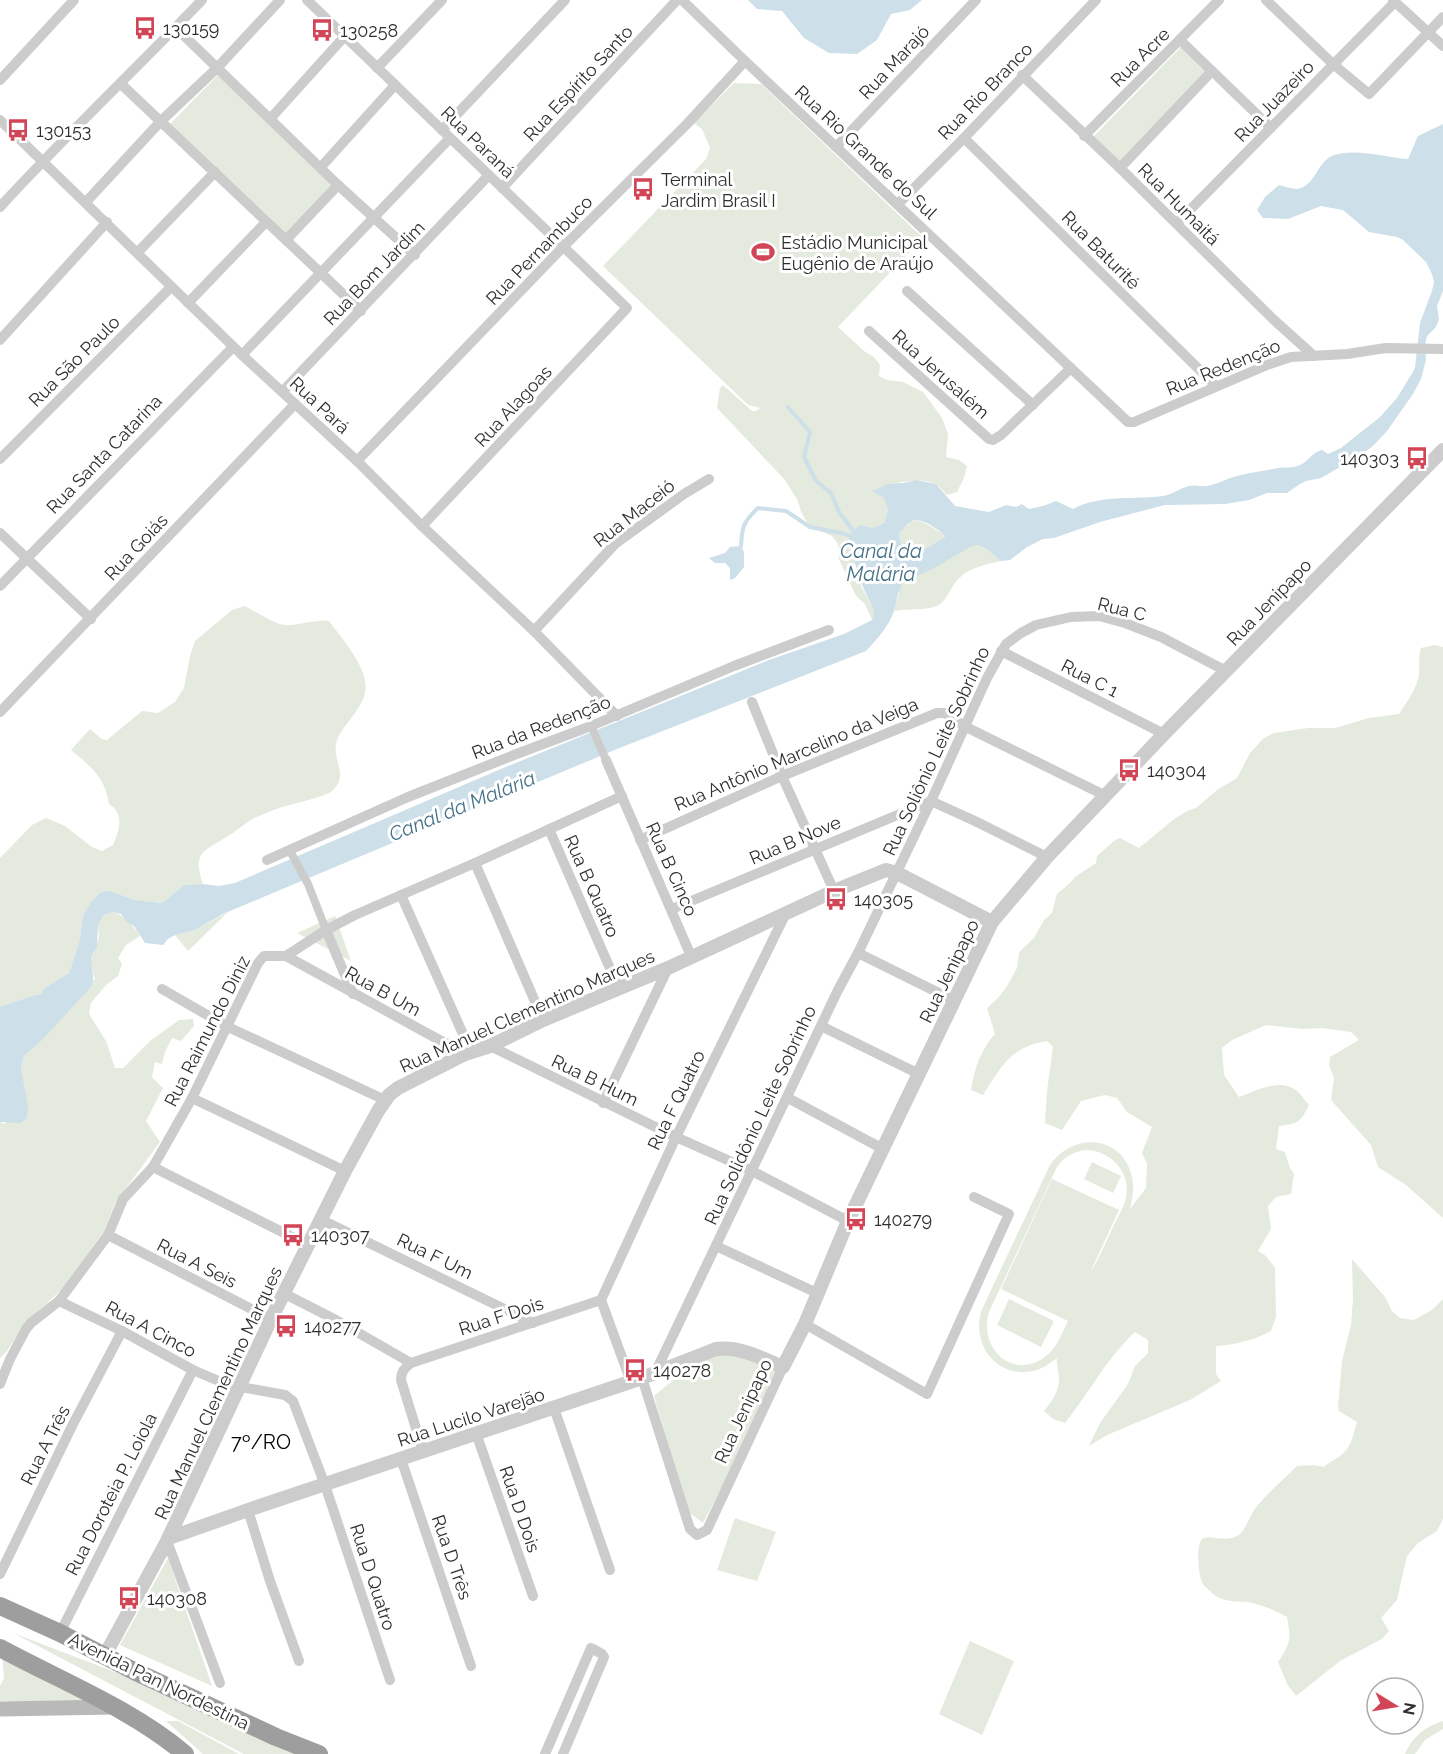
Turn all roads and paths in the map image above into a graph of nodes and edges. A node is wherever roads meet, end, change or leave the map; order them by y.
1 (74, 0) edge
2 (201, 0) edge
3 (280, 0) edge
4 (442, 0) edge
5 (565, 0) edge
6 (677, 0) edge
7 (682, 0) edge
8 (975, 0) edge
9 (1096, 0) edge
10 (1219, 0) edge
11 (1266, 0) edge
12 (1394, 1) edge
13 (315, 3) edge
14 (1443, 17) edge
15 (176, 27) junction
16 (1429, 32) junction
17 (344, 37) junction
18 (1180, 40) junction
19 (1443, 46) edge
20 (745, 62) junction
21 (1333, 64) junction
22 (217, 68) junction
23 (377, 68) junction
24 (1212, 70) junction
25 (1022, 75) junction
26 (0, 80) edge
27 (121, 84) junction
28 (395, 85) junction
29 (270, 119) junction
30 (0, 120) edge
31 (160, 122) junction
32 (1271, 128) junction
33 (442, 130) junction
34 (1084, 136) junction
35 (450, 138) junction
36 (964, 138) junction
37 (836, 147) junction
38 (42, 160) junction
39 (321, 167) junction
40 (1120, 168) junction
41 (215, 172) junction
42 (489, 175) junction
43 (338, 185) junction
44 (502, 188) junction
45 (86, 202) junction
46 (898, 204) junction
47 (0, 207) edge
48 (375, 217) junction
49 (107, 222) junction
50 (266, 222) junction
51 (1177, 224) junction
52 (286, 240) junction
53 (563, 247) junction
54 (138, 252) junction
55 (415, 255) junction
56 (320, 273) junction
57 (171, 287) junction
58 (907, 291) dead end
59 (188, 303) junction
60 (627, 308) joint
61 (361, 311) junction
62 (869, 331) dead end
63 (0, 340) edge
64 (233, 346) junction
65 (1438, 349) edge
66 (242, 355) junction
67 (1314, 356) junction
68 (1071, 368) junction
69 (1216, 386) junction
70 (282, 392) junction
71 (295, 404) junction
72 (1033, 405) junction
73 (1134, 422) joint
74 (1443, 450) edge
75 (0, 459) edge
76 (357, 461) junction
77 (709, 479) dead end
78 (422, 526) junction
79 (0, 533) edge
80 (26, 557) junction
81 (0, 586) edge
82 (91, 619) junction
83 (830, 630) dead end
84 (534, 631) junction
85 (1004, 647) junction
86 (1226, 671) junction
87 (752, 702) dead end
88 (0, 712) edge
89 (617, 716) junction
90 (591, 726) junction
91 (964, 726) junction
92 (1164, 734) junction
93 (606, 760) joint
94 (782, 776) junction
95 (622, 796) junction
96 (1106, 796) junction
97 (931, 801) junction
98 (549, 829) junction
99 (640, 840) junction
100 (816, 849) junction
101 (291, 853) junction
102 (1047, 857) junction
103 (267, 860) dead end
104 (476, 863) junction
105 (897, 873) junction
106 (834, 891) junction
107 (401, 895) junction
108 (672, 909) junction
109 (784, 915) junction
110 (992, 922) junction
111 (326, 930) junction
112 (858, 953) junction
113 (286, 956) junction
114 (691, 956) junction
115 (668, 968) junction
116 (162, 989) dead end
117 (619, 989) junction
118 (352, 994) junction
119 (955, 1001) junction
120 (543, 1020) junction
121 (821, 1026) junction
122 (228, 1027) junction
123 (490, 1046) junction
124 (468, 1053) junction
125 (919, 1074) junction
126 (192, 1098) junction
127 (788, 1098) junction
128 (385, 1100) junction
129 (603, 1103) junction
130 (676, 1137) junction
131 (884, 1149) junction
132 (153, 1167) junction
133 (752, 1171) junction
134 (345, 1172) junction
135 (974, 1197) dead end
136 (322, 1220) junction
137 (848, 1221) junction
138 (108, 1235) junction
139 (308, 1245) junction
140 (716, 1246) junction
141 (817, 1293) junction
142 (285, 1294) junction
143 (601, 1300) junction
144 (59, 1301) junction
145 (271, 1319) junction
146 (533, 1323) junction
147 (805, 1324) junction
148 (122, 1331) junction
149 (411, 1363) junction
150 (783, 1367) junction
151 (193, 1370) junction
152 (655, 1373) junction
153 (636, 1380) junction
154 (0, 1384) edge
155 (234, 1386) junction
156 (554, 1408) junction
157 (476, 1433) junction
158 (423, 1451) junction
159 (401, 1459) junction
160 (325, 1485) junction
161 (248, 1509) junction
162 (168, 1539) junction
163 (610, 1570) dead end
164 (0, 1574) edge
165 (533, 1596) dead end
166 (0, 1606) edge
167 (60, 1633) junction
168 (0, 1648) edge
169 (104, 1657) junction
170 (299, 1661) dead end
171 (471, 1666) dead end
172 (390, 1680) dead end
173 (220, 1683) dead end
174 (116, 1707) junction
175 (0, 1708) edge
176 (185, 1754) edge
177 (319, 1754) edge
178 (545, 1754) edge
179 (563, 1754) edge

1 - 26 street
2 - 15 street
3 - 22 street
4 - 23 street
5 - 33 street
6 - 44 street, Rua Espírito Santo
7 - 20 street, Rua Rio Grande do Sul
8 - 37 street, Rua Marajó
9 - 25 street, Rua Rio Branco
10 - 18 street, Rua Acre
11 - 21 street
12 - 16 street
12 - 21 street, Rua Juazeiro
13 - 17 street, Rua Paraná
14 - 16 street
15 - 22 street
15 - 27 street
16 - 19 street
16 - 21 street
17 - 23 street, Rua Paraná
17 - 29 street
18 - 24 street
18 - 34 street, Rua Acre
20 - 37 street, Rua Rio Grande do Sul
20 - 53 street, Rua Pernambuco
21 - 32 street, Rua Juazeiro
22 - 29 street
22 - 31 street
23 - 28 street, Rua Paraná
24 - 32 street
24 - 40 street
25 - 34 street, Rua Humaitá
25 - 36 street, Rua Rio Branco
27 - 31 street
27 - 38 street
28 - 33 street, Rua Paraná
28 - 39 street
29 - 39 street
30 - 38 street, Rua Pará
31 - 41 street
31 - 45 street
32 - 51 street, Rua Juazeiro
33 - 35 street, Rua Paraná
34 - 40 street, Rua Humaitá
35 - 42 street, Rua Paraná
35 - 48 street
36 - 46 street, Rua Rio Branco
36 - 69 street, Rua Baturité
37 - 46 street, Rua Rio Grande do Sul
38 - 45 street, Rua Pará
38 - 47 street
39 - 43 street
40 - 51 street, Rua Humaitá
41 - 50 street
41 - 54 street
42 - 44 street, Rua Paraná
42 - 55 street, Rua Bom Jardim
43 - 48 street
43 - 52 street
44 - 53 street, Rua Paraná
45 - 49 street, Rua Pará
46 - 68 street, Rua Rio Grande do Sul
48 - 55 street
48 - 56 street
49 - 54 street, Rua Pará
49 - 63 street
50 - 52 street
50 - 59 street
51 - 67 street, Rua Humaitá
52 - 56 street
53 - 60 street, Rua Paraná
53 - 76 street, Rua Pernambuco
54 - 57 street, Rua Pará
55 - 61 street, Rua Bom Jardim
56 - 61 street
56 - 66 street
57 - 59 street, Rua Pará
57 - 75 street, Rua São Paulo
58 - 72 street
59 - 64 street, Rua Pará
60 - 78 street, Rua Alagoas
61 - 70 street, Rua Bom Jardim
62 - 72 street, Rua Jerusalém
64 - 66 street, Rua Pará
64 - 80 street, Rua Santa Catarina
65 - 67 street, Rua Redenção
66 - 70 street, Rua Pará
67 - 69 street, Rua Redenção
68 - 72 street, Rua Jerusalém
68 - 73 street, Rua Rio Grande do Sul
69 - 73 street, Rua Redenção
70 - 71 street, Rua Pará
71 - 76 street, Rua Pará
71 - 82 street, Rua Goiás
74 - 86 street, Rua Jenipapo
76 - 78 street, Rua Pará
77 - 84 street, Rua Maceió
78 - 84 street, Rua Pará
79 - 80 street
80 - 81 street, Rua Santa Catarina
80 - 82 street
82 - 88 street, Rua Goiás
83 - 89 street, Rua da Redenção
84 - 89 street, Rua Pará
85 - 86 street, Rua C
85 - 91 street, Rua Soliônio Leite Sobrinho
85 - 92 street, Rua C 1
86 - 92 street, Rua Jenipapo
87 - 94 street
89 - 90 street, Rua da Redenção
90 - 93 street
90 - 101 street, Rua da Redenção
91 - 94 street, Rua Antônio Marcelino da Veiga
91 - 96 street, Rua Antônio Marcelino da Veiga
91 - 97 street, Rua Soliônio Leite Sobrinho
92 - 96 street, Rua Jenipapo
93 - 95 street
94 - 99 street, Rua Antônio Marcelino da Veiga
94 - 100 street
95 - 98 street, Rua Raimundo Diniz
95 - 99 street, Rua B Cinco
96 - 102 street, Rua Jenipapo
97 - 100 street, Rua B Nove
97 - 102 street
97 - 105 street, Rua Soliônio Leite Sobrinho
98 - 104 street, Rua Raimundo Diniz
98 - 117 street, Rua B Quatro
99 - 108 street, Rua B Cinco
100 - 106 street
100 - 108 street, Rua B Nove
101 - 103 street, Rua da Redenção
101 - 111 street
102 - 110 street, Rua Jenipapo
104 - 107 street, Rua Raimundo Diniz
104 - 120 street
105 - 106 street, Rua Manuel Clementino Marques
105 - 110 street
105 - 112 street, Rua Solidônio Leite Sobrinho
106 - 109 street, Rua Manuel Clementino Marques
107 - 111 street, Rua Raimundo Diniz
107 - 124 street
108 - 114 street, Rua B Cinco
109 - 114 street, Rua Manuel Clementino Marques
109 - 130 street, Rua F Quatro
110 - 119 street, Rua Jenipapo
111 - 113 street, Rua Raimundo Diniz
111 - 118 street
112 - 119 street
112 - 121 street, Rua Solidônio Leite Sobrinho
113 - 118 street, Rua B Um
113 - 122 street, Rua Raimundo Diniz
114 - 115 street, Rua Manuel Clementino Marques
115 - 117 street, Rua Manuel Clementino Marques
115 - 129 street
116 - 122 street
117 - 120 street, Rua Manuel Clementino Marques
118 - 124 street, Rua B Um
119 - 125 street, Rua Jenipapo
120 - 123 street, Rua Manuel Clementino Marques
121 - 125 street
121 - 127 street, Rua Solidônio Leite Sobrinho
122 - 126 street, Rua Raimundo Diniz
122 - 128 street
123 - 124 street, Rua Manuel Clementino Marques
123 - 129 street, Rua B Hum
124 - 128 street, Rua Manuel Clementino Marques
125 - 131 street, Rua Jenipapo
126 - 132 street, Rua Raimundo Diniz
126 - 134 street
127 - 131 street
127 - 133 street, Rua Solidônio Leite Sobrinho
128 - 134 street, Rua Manuel Clementino Marques
129 - 130 street, Rua B Hum
130 - 133 street, Rua B Hum
130 - 143 street, Rua F Quatro
131 - 137 street, Rua Jenipapo
132 - 138 street, Rua Raimundo Diniz
132 - 139 street
133 - 137 street, Rua B Hum
133 - 140 street, Rua Solidônio Leite Sobrinho
134 - 136 street, Rua Manuel Clementino Marques
135 - 147 street
136 - 139 street, Rua Manuel Clementino Marques
136 - 146 street, Rua F Um
137 - 141 street, Rua Jenipapo
138 - 144 street, Rua Raimundo Diniz
138 - 145 street, Rua A Seis
139 - 142 street, Rua Manuel Clementino Marques
140 - 141 street
140 - 152 street, Rua Solidônio Leite Sobrinho
141 - 147 street, Rua Jenipapo
142 - 145 street, Rua Manuel Clementino Marques
142 - 149 street
143 - 146 street, Rua F Dois
143 - 153 street
144 - 148 street, Rua A Cinco
144 - 154 street, Rua Raimundo Diniz
145 - 155 street, Rua Manuel Clementino Marques
146 - 149 street, Rua F Dois
147 - 150 street, Rua Jenipapo
148 - 151 street, Rua A Cinco
148 - 164 street, Rua A Três
149 - 158 street
150 - 152 street, Rua Lucilo Varejão
150 - 153 street, Rua Jenipapo
151 - 155 street, Rua A Cinco
151 - 167 street, Rua Doroteia P. Loiola
152 - 153 street, Rua Lucilo Varejão
153 - 156 street, Rua Lucilo Varejão
155 - 160 street, Rua A Cinco
155 - 162 street, Rua Manuel Clementino Marques
156 - 157 street, Rua Lucilo Varejão
156 - 163 street
157 - 158 street, Rua Lucilo Varejão
157 - 165 street, Rua D Dois
158 - 159 street, Rua Lucilo Varejão
159 - 160 street, Rua Lucilo Varejão
159 - 171 street, Rua D Três
160 - 161 street, Rua Lucilo Varejão
160 - 172 street, Rua D Quatro
161 - 162 street, Rua Lucilo Varejão
161 - 170 street
162 - 169 street, Rua Manuel Clementino Marques
162 - 173 street
166 - 167 highway, Avenida Pan Nordestina
167 - 169 highway, Avenida Pan Nordestina
168 - 174 highway
169 - 177 highway, Avenida Pan Nordestina
174 - 175 main road
174 - 176 highway
178 - 179 street

